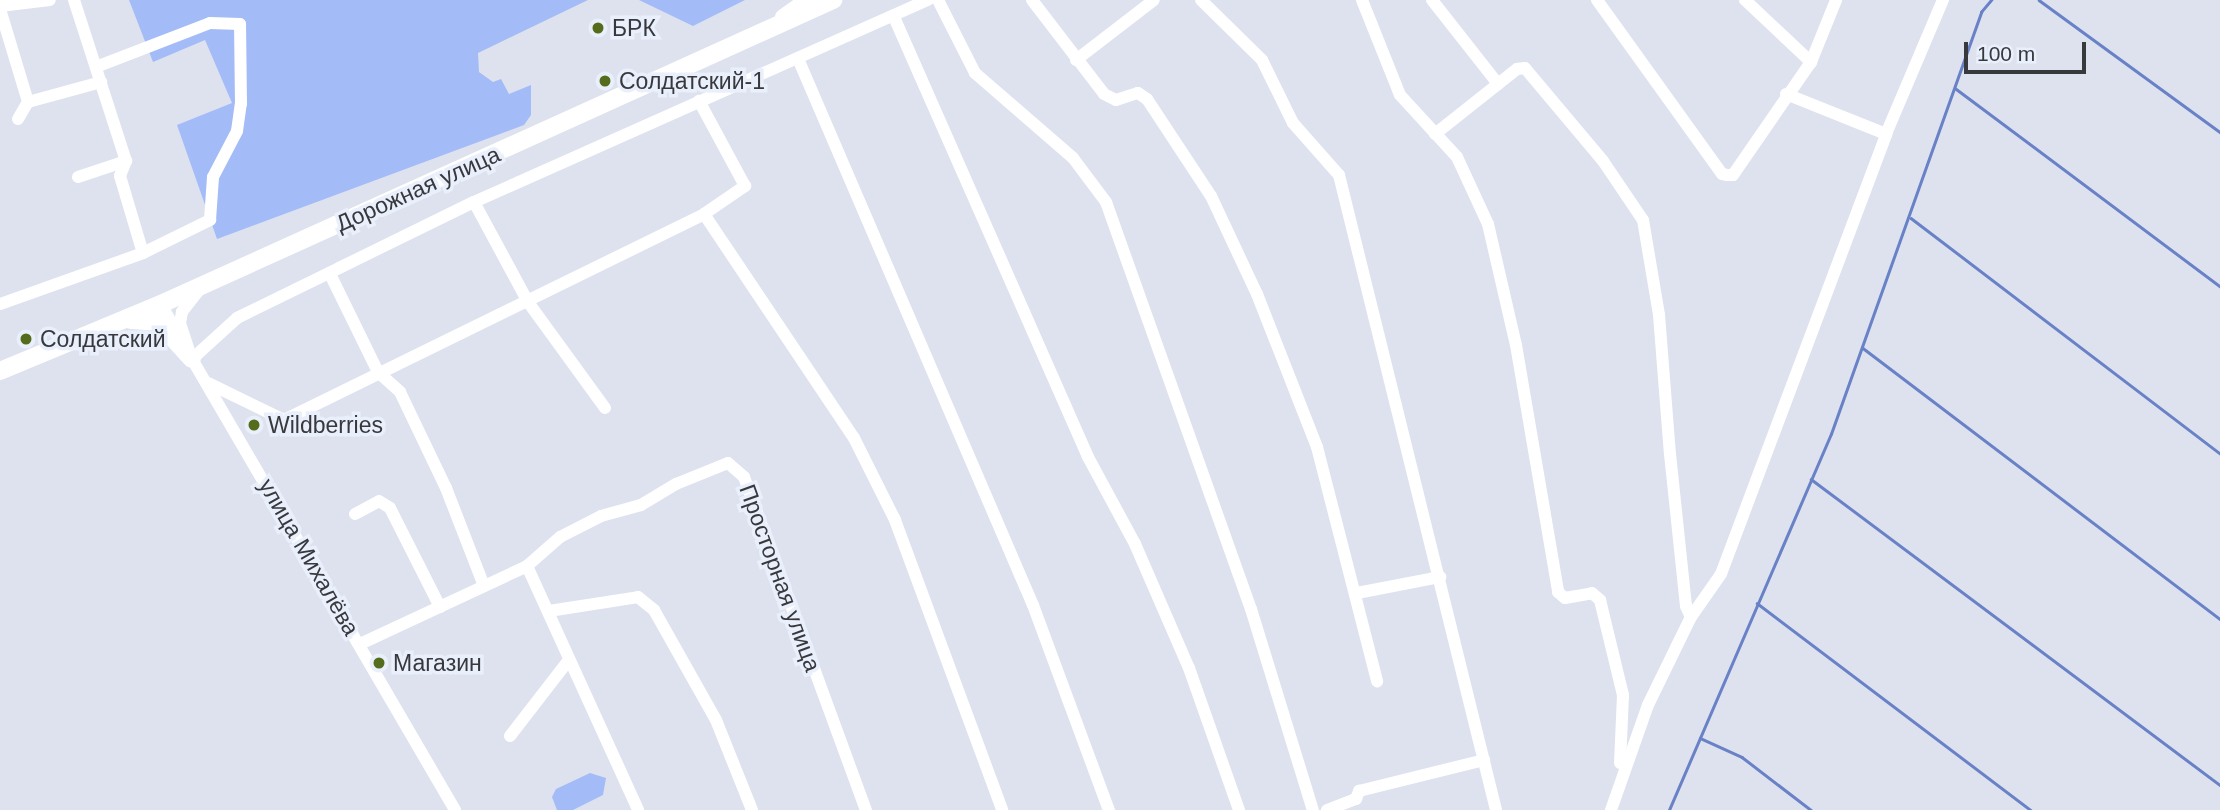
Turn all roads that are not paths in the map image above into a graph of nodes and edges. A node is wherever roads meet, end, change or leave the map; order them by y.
1 (50, 0) edge
2 (74, 0) edge
3 (807, 0) edge
4 (833, 0) edge
5 (928, 0) edge
6 (938, 0) edge
7 (1032, 0) edge
8 (1154, 0) edge
9 (1201, 0) edge
10 (1362, 0) edge
11 (1432, 0) edge
12 (1597, 0) edge
13 (1745, 0) edge
14 (1836, 0) edge
15 (1943, 0) edge
16 (0, 8) edge
17 (894, 17) junction
18 (730, 48) junction
19 (1076, 60) junction
20 (799, 61) junction
21 (1811, 62) junction
22 (96, 67) junction
23 (100, 82) junction
24 (1498, 84) junction
25 (1786, 94) junction
26 (699, 101) junction
27 (28, 103) junction
28 (18, 119) dead end
29 (1436, 134) junction
30 (1885, 134) junction
31 (126, 161) junction
32 (78, 177) dead end
33 (474, 202) junction
34 (704, 214) junction
35 (143, 253) junction
36 (330, 275) junction
37 (207, 284) junction
38 (528, 302) junction
39 (0, 304) edge
40 (161, 304) junction
41 (117, 323) junction
42 (192, 359) junction
43 (0, 371) edge
44 (378, 372) junction
45 (208, 383) junction
46 (605, 408) dead end
47 (355, 514) dead end
48 (527, 566) junction
49 (1440, 577) junction
50 (484, 586) junction
51 (1357, 593) junction
52 (440, 607) junction
53 (549, 611) junction
54 (1691, 617) junction
55 (360, 643) junction
56 (568, 661) junction
57 (1377, 681) dead end
58 (509, 736) dead end
59 (1484, 760) junction
60 (1620, 774) junction
61 (455, 810) edge
62 (638, 810) edge
63 (752, 810) edge
64 (866, 810) edge
65 (1002, 810) edge
66 (1109, 810) edge
67 (1239, 810) edge
68 (1312, 810) edge
69 (1327, 810) edge
70 (1496, 810) edge
71 (1611, 810) edge

1 - 16 street
2 - 22 street
3 - 18 main road
4 - 18 highway, Дорожная улица
5 - 17 street
6 - 68 street
7 - 19 street
8 - 19 street
9 - 49 street
10 - 29 street
11 - 24 street
12 - 25 street
13 - 21 street
14 - 21 street
15 - 30 street
16 - 27 street
17 - 20 street
17 - 67 street
18 - 37 highway, Дорожная улица
19 - 51 street
20 - 26 street
20 - 66 street
21 - 25 street
22 - 23 street
22 - 35 street
23 - 27 street
23 - 31 street
24 - 29 street
24 - 54 street
25 - 30 street
26 - 33 street
26 - 34 street
27 - 28 street
29 - 60 street
30 - 54 street
31 - 32 street
31 - 35 street
33 - 36 street
33 - 38 street
34 - 38 street
34 - 65 street
35 - 39 street
36 - 42 street
36 - 44 street
37 - 40 highway, Дорожная улица
37 - 42 street
38 - 44 street
38 - 46 street
40 - 41 highway, Дорожная улица
40 - 42 street, улица Михалёва
41 - 42 highway
41 - 43 highway, Дорожная улица
42 - 45 street, улица Михалёва
44 - 45 street
44 - 50 street
45 - 55 street, улица Михалёва
47 - 52 street
48 - 50 street, Просторная улица
48 - 53 street
48 - 64 street, Просторная улица
49 - 51 street
49 - 59 street
50 - 52 street, Просторная улица
51 - 57 street
52 - 55 street, Просторная улица
53 - 56 street
53 - 63 street
54 - 60 street
55 - 61 street, улица Михалёва
56 - 58 street
56 - 62 street
59 - 69 street
59 - 70 street
60 - 71 street

